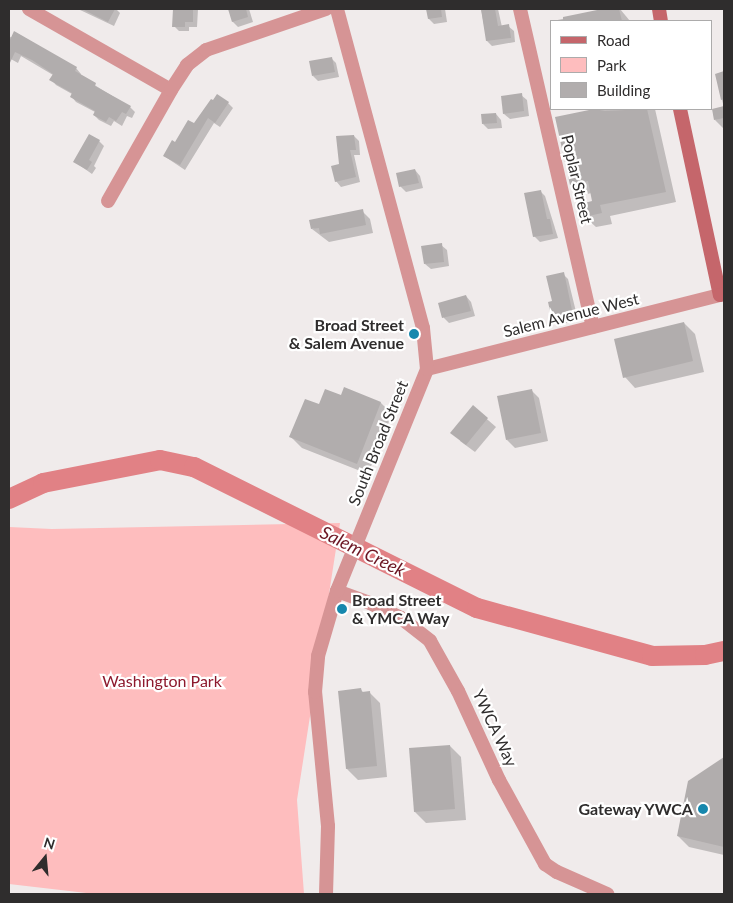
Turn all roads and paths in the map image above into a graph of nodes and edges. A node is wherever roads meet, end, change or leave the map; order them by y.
1 (29, 9) edge
2 (326, 9) edge
3 (337, 9) edge
4 (520, 9) edge
5 (171, 90) junction
6 (680, 110) edge
7 (108, 201) dead end
8 (722, 294) edge
9 (593, 327) junction
10 (427, 369) junction
11 (337, 591) junction
12 (326, 894) edge
13 (607, 894) edge

1 - 5 street
2 - 5 street
3 - 10 street, South Broad Street
4 - 9 street, Poplar Street
5 - 7 street
6 - 8 main road
8 - 9 street, Salem Avenue West
9 - 10 street, Salem Avenue West
10 - 11 street, South Broad Street
11 - 12 street, South Broad Street
11 - 13 street, YWCA Way

